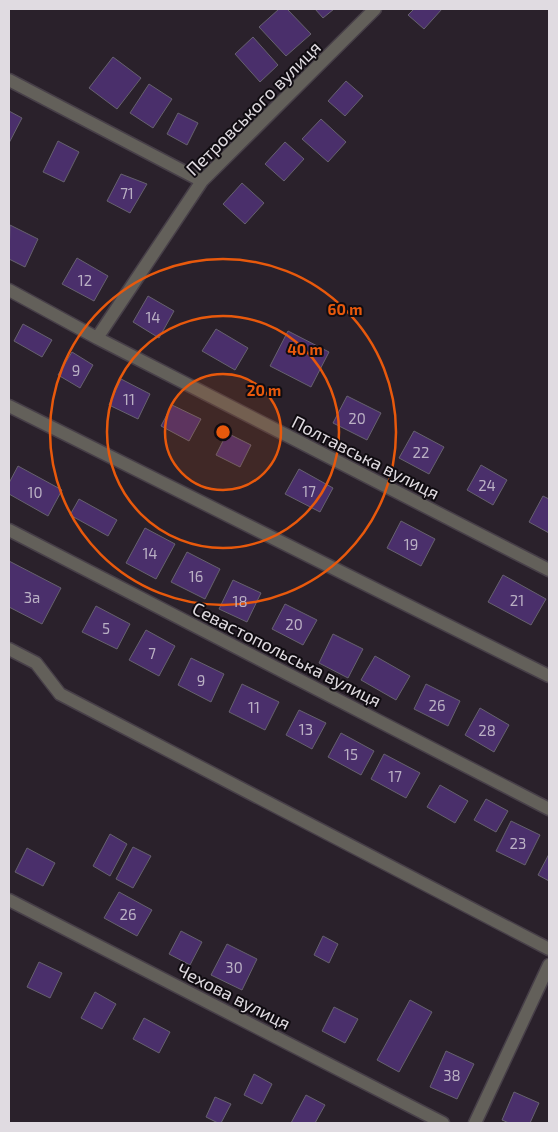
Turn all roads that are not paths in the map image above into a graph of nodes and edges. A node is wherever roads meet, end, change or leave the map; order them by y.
1 (376, 9) edge
2 (9, 80) edge
3 (202, 181) junction
4 (9, 290) edge
5 (97, 338) junction
6 (9, 406) edge
7 (9, 530) edge
8 (549, 570) edge
9 (9, 649) edge
10 (549, 676) edge
11 (549, 809) edge
12 (9, 900) edge
13 (549, 949) edge
14 (549, 965) edge
15 (443, 1123) edge
16 (475, 1123) edge

1 - 3 street, Петровського вулиця
2 - 3 street
3 - 5 street, Петровського вулиця
4 - 5 street, Полтавська вулиця
5 - 8 street, Полтавська вулиця
6 - 10 street
7 - 11 street, Севастопольська вулиця
9 - 13 street
12 - 15 street, Чехова вулиця
14 - 16 street

